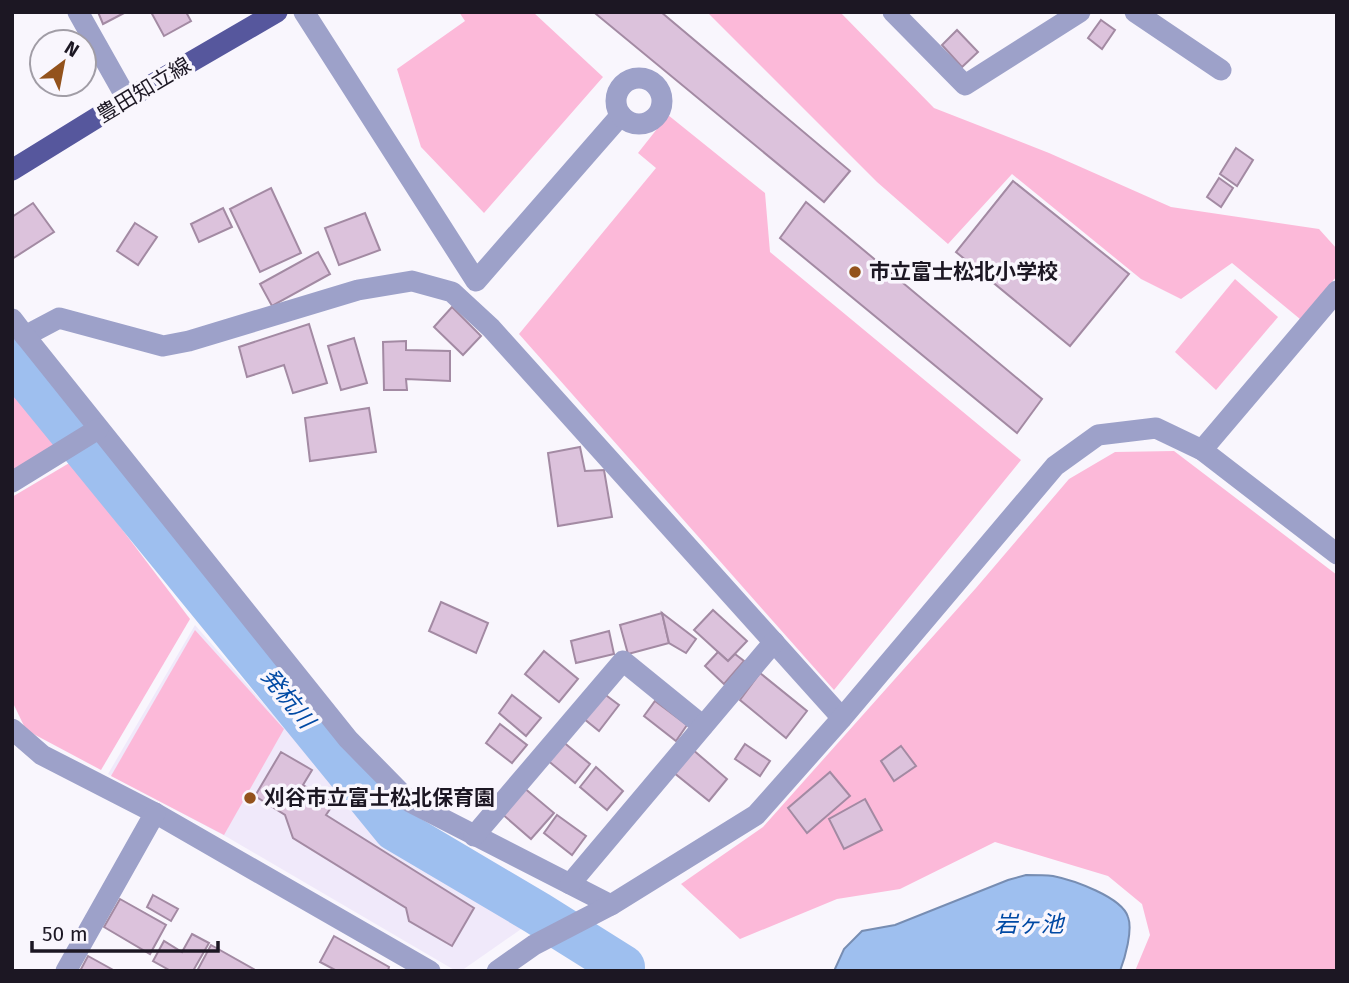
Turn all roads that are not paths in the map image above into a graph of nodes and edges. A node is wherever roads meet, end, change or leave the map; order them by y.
1 (78, 12) edge
2 (277, 12) edge
3 (304, 12) edge
4 (893, 12) edge
5 (1080, 12) edge
6 (1135, 12) edge
7 (1221, 70) dead end
8 (127, 99) junction
9 (621, 116) dead end
10 (12, 170) edge
11 (1337, 291) edge
12 (19, 327) edge
13 (98, 429) junction
14 (1202, 450) junction
15 (12, 482) edge
16 (1337, 554) edge
17 (774, 642) junction
18 (842, 718) junction
19 (703, 726) junction
20 (12, 729) edge
21 (155, 813) junction
22 (474, 836) junction
23 (570, 884) junction
24 (611, 905) junction
25 (66, 971) edge
26 (430, 971) edge
27 (497, 971) edge

1 - 8 street
2 - 8 main road, 豊田知立線
3 - 9 street
4 - 5 street
6 - 7 street
8 - 10 main road, 豊田知立線
11 - 14 street
12 - 13 street
12 - 17 street
13 - 15 street
13 - 22 street
14 - 16 street
14 - 18 street
17 - 18 street
17 - 19 street
18 - 24 street
19 - 22 street
19 - 23 street
20 - 21 street
21 - 25 street
21 - 26 street
22 - 23 street
23 - 24 street
24 - 27 street

